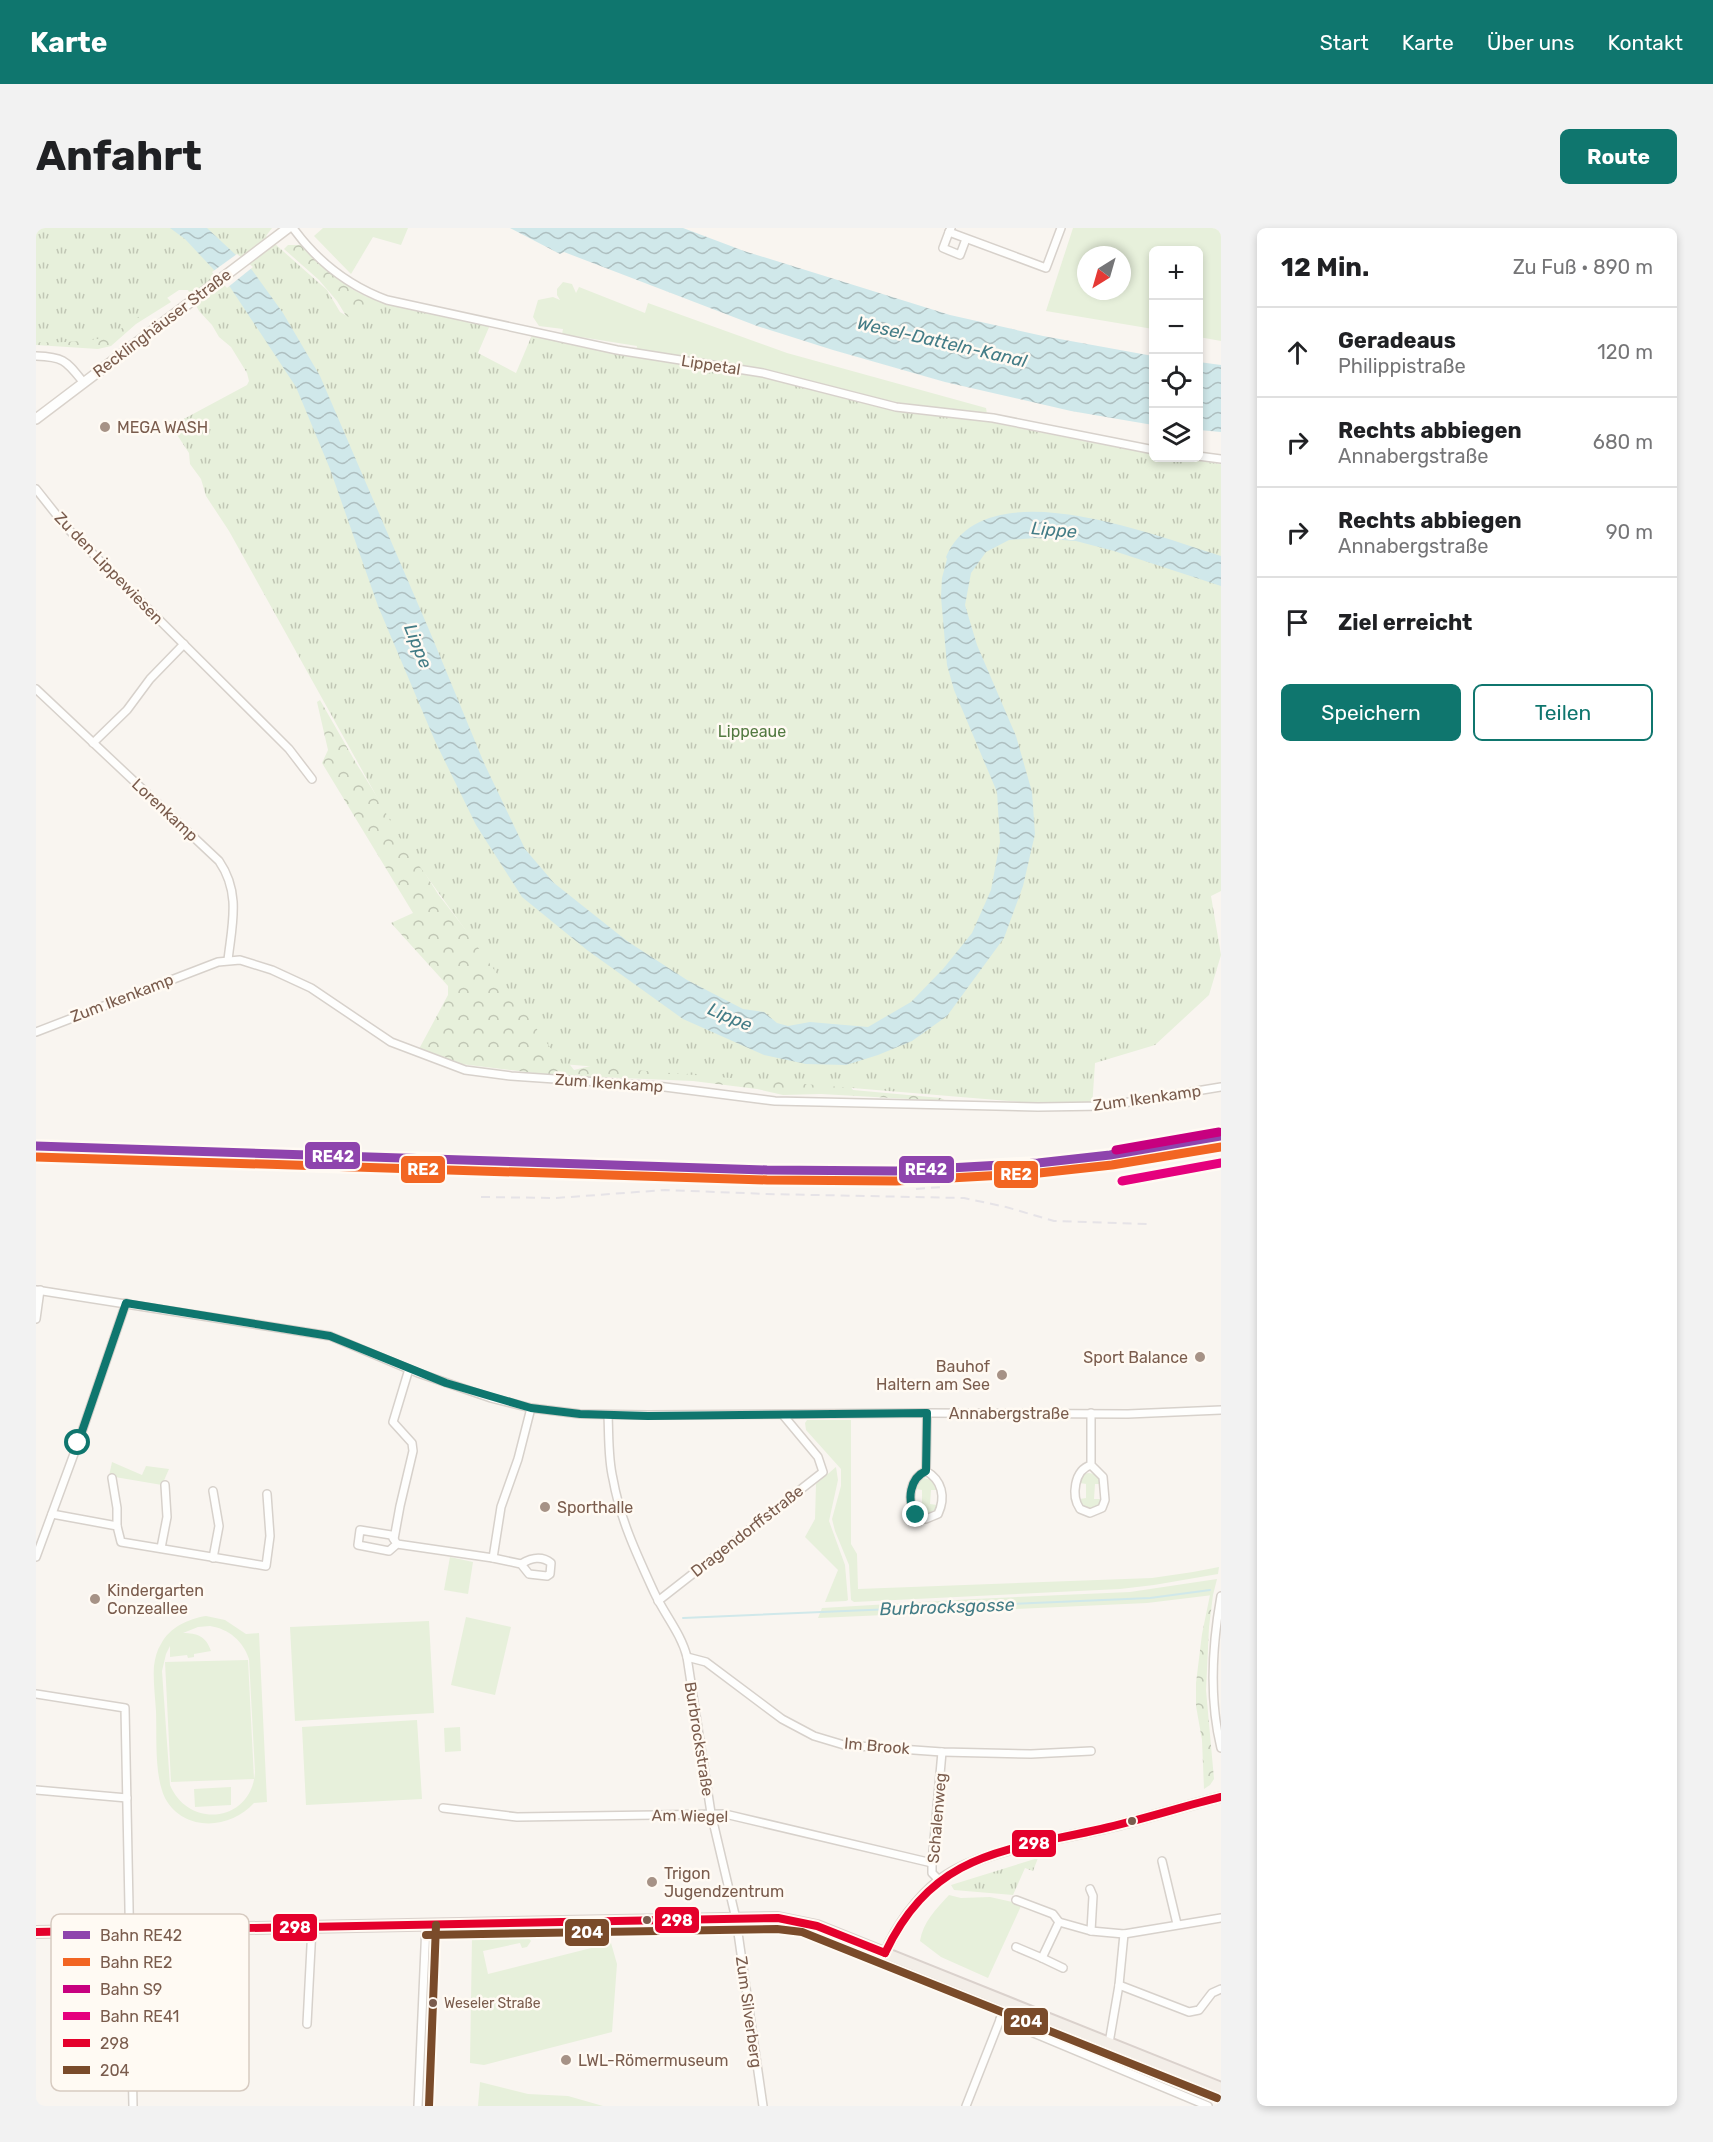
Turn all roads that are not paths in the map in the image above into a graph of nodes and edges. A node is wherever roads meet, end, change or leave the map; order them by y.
1 (293, 228) edge
2 (1061, 228) edge
3 (950, 230) edge
4 (285, 231) edge
5 (966, 238) junction
6 (36, 356) edge
7 (84, 383) junction
8 (36, 419) edge
9 (1149, 449) edge
10 (1203, 457) edge
11 (1221, 459) edge
12 (36, 489) edge
13 (184, 644) junction
14 (36, 689) edge
15 (93, 743) junction
16 (312, 779) dead end
17 (228, 960) junction
18 (36, 1032) edge
19 (1221, 1087) edge
20 (38, 1290) edge
21 (126, 1303) junction
22 (36, 1319) edge
23 (409, 1369) junction
24 (531, 1408) junction
25 (1221, 1411) edge
26 (927, 1413) junction
27 (1091, 1413) junction
28 (608, 1415) junction
29 (783, 1415) junction
30 (1091, 1465) junction
31 (926, 1471) junction
32 (112, 1478) dead end
33 (165, 1485) dead end
34 (213, 1491) dead end
35 (267, 1494) dead end
36 (52, 1514) junction
37 (117, 1526) junction
38 (396, 1541) junction
39 (162, 1548) junction
40 (36, 1557) edge
41 (213, 1558) junction
42 (493, 1558) junction
43 (521, 1564) dead end
44 (1221, 1596) edge
45 (658, 1601) junction
46 (687, 1657) junction
47 (36, 1694) edge
48 (1221, 1748) edge
49 (1091, 1751) dead end
50 (942, 1752) junction
51 (36, 1790) edge
52 (127, 1797) junction
53 (1221, 1797) edge
54 (443, 1808) dead end
55 (711, 1813) junction
56 (1162, 1861) dead end
57 (932, 1863) junction
58 (940, 1881) junction
59 (1090, 1889) dead end
60 (1016, 1900) dead end
61 (130, 1914) edge
62 (1221, 1917) edge
63 (736, 1918) junction
64 (1059, 1922) junction
65 (1177, 1924) junction
66 (426, 1925) junction
67 (312, 1927) junction
68 (249, 1928) edge
69 (1091, 1931) junction
70 (36, 1932) edge
71 (51, 1932) edge
72 (1124, 1934) junction
73 (1016, 1947) dead end
74 (885, 1953) junction
75 (1042, 1958) junction
76 (1063, 1968) dead end
77 (1119, 1985) junction
78 (1221, 1989) edge
79 (1007, 2002) junction
80 (1000, 2019) junction
81 (307, 2024) dead end
82 (1109, 2043) junction
83 (1221, 2088) edge
84 (133, 2091) edge
85 (133, 2106) edge
86 (418, 2106) edge
87 (763, 2106) edge
88 (966, 2106) edge
89 (1208, 2106) edge

1 - 9 street, Lippetal
2 - 5 street
3 - 5 street
3 - 5 street
4 - 7 main road, Recklinghäuser Straße
6 - 7 street
7 - 8 main road, Recklinghäuser Straße
10 - 11 street
12 - 13 street, Zu den Lippewiesen
13 - 15 street
13 - 16 street, Zu den Lippewiesen
14 - 15 street, Lorenkamp
15 - 17 street, Lorenkamp
17 - 18 street, Zum Ikenkamp
17 - 19 street, Zum Ikenkamp
20 - 21 street, Annabergstraße
20 - 22 street, Annabergstraße
21 - 23 street, Annabergstraße
21 - 36 street
23 - 24 street, Annabergstraße
23 - 38 street
24 - 28 street, Annabergstraße
24 - 42 street
25 - 27 street, Annabergstraße
26 - 27 street, Annabergstraße
26 - 29 street, Annabergstraße
26 - 31 street, Annabergstraße
27 - 30 street, Annabergstraße
28 - 29 street, Annabergstraße
28 - 45 street, Burbrockstraße
29 - 45 street, Dragendorffstraße
30 - 30 street, Annabergstraße
31 - 31 street, Annabergstraße
32 - 37 street
33 - 39 street
34 - 41 street
35 - 41 street
36 - 37 street
36 - 40 street
37 - 39 street
38 - 38 street
38 - 42 street
39 - 41 street
42 - 43 street
44 - 48 street
45 - 46 street, Burbrockstraße
46 - 50 street, Im Brook
46 - 55 street, Burbrockstraße
47 - 52 street
49 - 50 street, Im Brook
50 - 57 street, Schalenweg
51 - 52 street
52 - 61 street
53 - 58 main road
54 - 55 street, Am Wiegel
55 - 57 street, Am Wiegel
55 - 63 street, Burbrockstraße
56 - 65 street
57 - 58 street, Schalenweg
58 - 74 main road
59 - 69 street
60 - 64 street
62 - 65 street
63 - 66 main road
63 - 74 main road
63 - 87 street, Zum Silverberg
64 - 69 street
64 - 75 street
65 - 72 street
66 - 67 main road
66 - 86 street
67 - 68 main road
67 - 81 street
69 - 72 street
70 - 71 main road
72 - 77 street
73 - 75 street
74 - 79 main road
75 - 76 street
77 - 78 street
77 - 82 street
79 - 80 street
79 - 82 main road
80 - 88 street
80 - 89 street
82 - 83 main road
84 - 85 street

